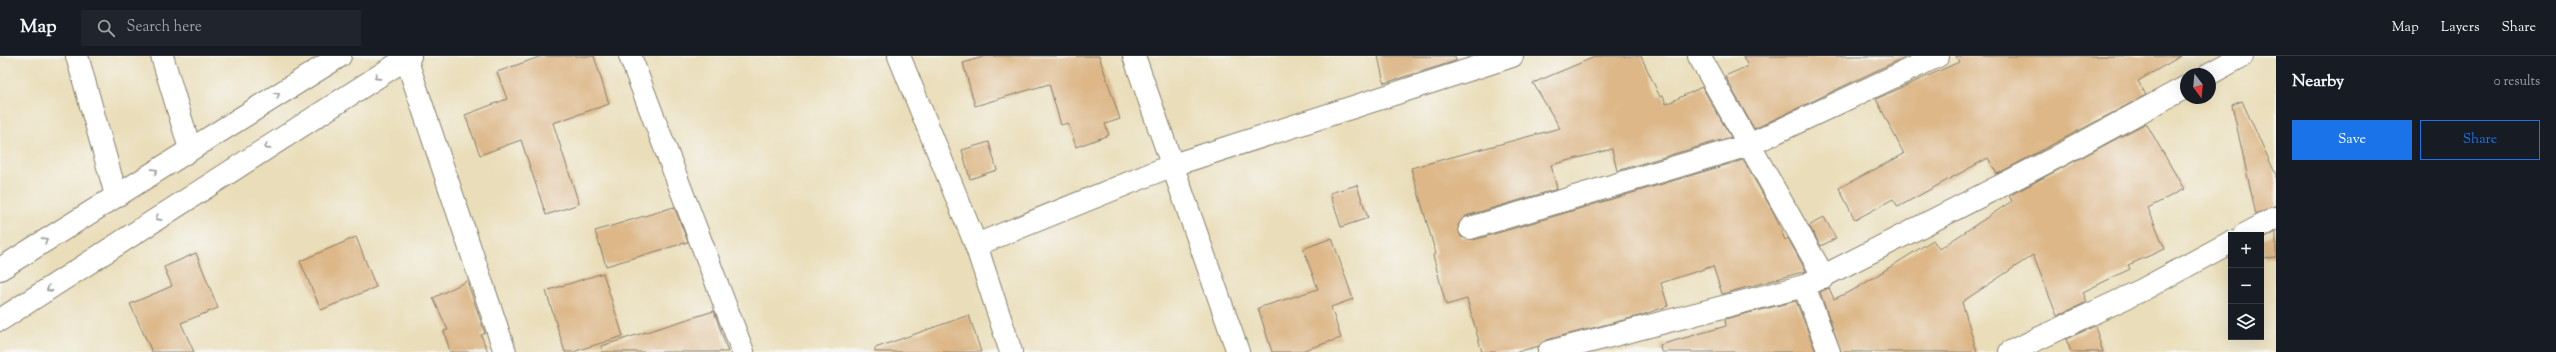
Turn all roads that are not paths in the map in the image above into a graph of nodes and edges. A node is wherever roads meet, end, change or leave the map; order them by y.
1 (77, 56) edge
2 (162, 56) edge
3 (630, 56) edge
4 (899, 56) edge
5 (1134, 56) edge
6 (1512, 56) edge
7 (1699, 56) edge
8 (1938, 56) edge
9 (2242, 56) edge
10 (408, 57) edge
11 (330, 59) edge
12 (2216, 70) edge
13 (2180, 90) edge
14 (1749, 145) junction
15 (190, 149) junction
16 (1174, 165) junction
17 (116, 195) junction
18 (2276, 218) edge
19 (1470, 228) dead end
20 (2250, 232) edge
21 (2228, 244) edge
22 (976, 245) junction
23 (0, 269) edge
24 (1824, 277) junction
25 (1804, 286) junction
26 (0, 320) edge
27 (505, 352) edge
28 (743, 352) edge
29 (1011, 352) edge
30 (1238, 352) edge
31 (1549, 352) edge
32 (1829, 352) edge
33 (2010, 352) edge

1 - 17 street
2 - 15 street
3 - 28 street
4 - 22 street
5 - 16 street
6 - 16 street
7 - 14 street
8 - 14 street
9 - 12 street
10 -> 26 street
10 - 27 street
15 -> 11 street
13 - 24 street
14 - 19 street
14 - 24 street
17 -> 15 street
16 - 22 street
16 - 30 street
23 -> 17 street
18 - 20 street
21 - 33 street
22 - 29 street
24 - 25 street
25 - 31 street
25 - 32 street

